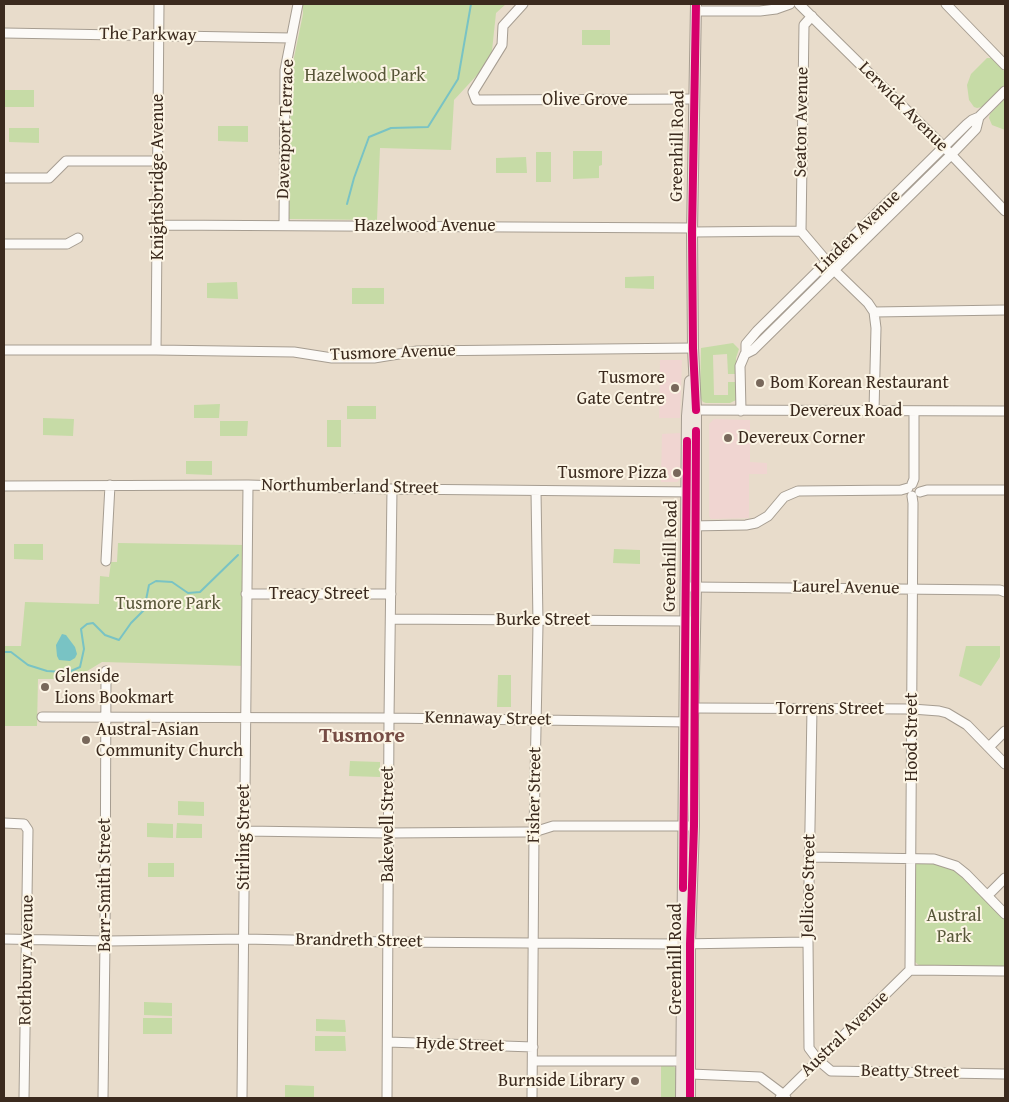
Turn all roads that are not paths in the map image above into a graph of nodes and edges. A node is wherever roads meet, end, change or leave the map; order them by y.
1 (159, 4) edge
2 (298, 4) edge
3 (523, 4) edge
4 (790, 4) edge
5 (799, 4) edge
6 (946, 4) edge
7 (696, 7) edge
8 (812, 16) junction
9 (4, 33) edge
10 (158, 35) junction
11 (292, 38) junction
12 (1005, 65) edge
13 (1005, 91) edge
14 (694, 99) junction
15 (978, 117) junction
16 (944, 148) junction
17 (951, 155) junction
18 (158, 161) junction
19 (4, 178) edge
20 (1005, 211) edge
21 (158, 225) junction
22 (284, 226) junction
23 (692, 230) junction
24 (801, 231) junction
25 (78, 238) dead end
26 (4, 244) edge
27 (827, 262) junction
28 (835, 271) junction
29 (1005, 310) edge
30 (874, 312) junction
31 (763, 325) junction
32 (771, 332) junction
33 (693, 348) junction
34 (4, 350) edge
35 (156, 350) junction
36 (746, 353) junction
37 (692, 410) junction
38 (741, 411) junction
39 (874, 411) junction
40 (1005, 411) edge
41 (914, 412) junction
42 (110, 484) junction
43 (248, 485) junction
44 (4, 486) edge
45 (392, 489) junction
46 (914, 490) junction
47 (1005, 490) edge
48 (536, 491) junction
49 (692, 492) junction
50 (692, 526) junction
51 (106, 561) dead end
52 (691, 587) junction
53 (913, 589) junction
54 (1005, 592) edge
55 (246, 594) junction
56 (391, 594) junction
57 (391, 619) junction
58 (538, 620) junction
59 (690, 621) junction
60 (106, 671) dead end
61 (694, 708) junction
62 (912, 708) junction
63 (812, 709) junction
64 (42, 717) dead end
65 (106, 718) junction
66 (245, 718) junction
67 (389, 718) junction
68 (537, 720) junction
69 (688, 722) junction
70 (1005, 731) edge
71 (989, 747) junction
72 (1005, 764) edge
73 (4, 823) edge
74 (689, 826) junction
75 (244, 832) junction
76 (534, 832) junction
77 (388, 833) junction
78 (809, 857) junction
79 (911, 858) junction
80 (1005, 878) edge
81 (988, 895) junction
82 (1005, 914) edge
83 (4, 939) edge
84 (244, 939) junction
85 (27, 940) junction
86 (105, 941) junction
87 (387, 942) junction
88 (808, 942) junction
89 (534, 943) junction
90 (686, 944) junction
91 (910, 970) junction
92 (1005, 972) edge
93 (388, 1042) junction
94 (533, 1047) junction
95 (818, 1060) junction
96 (533, 1061) junction
97 (686, 1061) junction
98 (690, 1074) junction
99 (1005, 1074) edge
100 (783, 1097) edge
101 (24, 1098) edge
102 (103, 1098) edge
103 (242, 1098) edge
104 (387, 1098) edge
105 (532, 1098) edge
106 (681, 1098) edge
107 (690, 1098) edge

1 - 10 street, Knightsbridge Avenue
2 - 11 street, Davenport Terrace
3 - 14 street, Olive Grove
4 - 7 street
5 - 8 street, Lerwick Avenue
6 - 12 street
7 - 14 main road, Greenhill Road
8 - 16 street, Lerwick Avenue
8 - 24 street, Seaton Avenue
9 - 10 street, The Parkway
10 - 11 street, The Parkway
10 - 18 street, Knightsbridge Avenue
11 - 22 street, Davenport Terrace
13 - 15 street, Linden Avenue
14 - 23 main road, Greenhill Road
15 - 16 street, Linden Avenue
15 - 17 street, Linden Avenue
16 - 17 street, Lerwick Avenue
16 - 27 street, Linden Avenue
17 - 20 street, Lerwick Avenue
17 - 28 street, Linden Avenue
18 - 19 street
18 - 21 street, Knightsbridge Avenue
21 - 22 street, Hazelwood Avenue
21 - 35 street, Knightsbridge Avenue
22 - 23 street, Hazelwood Avenue
23 - 24 street, Hazelwood Avenue
23 - 33 main road, Greenhill Road
24 - 27 street
25 - 26 street
27 - 28 street
27 - 31 street, Linden Avenue
28 - 30 street
28 - 32 street, Linden Avenue
29 - 30 street
30 - 39 street
31 - 32 street
31 - 36 street, Linden Avenue
32 - 36 street, Linden Avenue
33 - 35 street, Tusmore Avenue
33 - 37 main road, Greenhill Road
34 - 35 street, Tusmore Avenue
36 - 38 street, Linden Avenue
37 - 38 street, Devereux Road
37 - 49 main road, Greenhill Road
38 - 39 street, Devereux Road
39 - 41 street, Devereux Road
40 - 41 street, Devereux Road
41 - 46 street, Hood Street
42 - 43 street, Northumberland Street
42 - 44 street, Northumberland Street
42 - 51 street
43 - 45 street, Northumberland Street
43 - 55 street, Stirling Street
45 - 48 street, Northumberland Street
45 - 56 street, Bakewell Street
46 - 47 street
46 - 50 street
46 - 53 street, Hood Street
48 - 49 street, Northumberland Street
48 - 58 street, Fisher Street
49 - 50 main road, Greenhill Road
50 - 52 main road, Greenhill Road
52 - 53 street, Laurel Avenue
52 - 59 main road, Greenhill Road
53 - 54 street, Laurel Avenue
53 - 62 street, Hood Street
55 - 56 street, Treacy Street
55 - 66 street, Stirling Street
56 - 57 street, Bakewell Street
57 - 58 street, Burke Street
57 - 67 street, Bakewell Street
58 - 59 street, Burke Street
58 - 68 street, Fisher Street
59 - 61 main road, Greenhill Road
59 - 69 main road, Greenhill Road
60 - 65 street, Barr-Smith Street
61 - 63 street, Torrens Street
61 - 69 main road, Greenhill Road
62 - 63 street, Torrens Street
62 - 71 street, Torrens Street
62 - 79 street, Hood Street
63 - 78 street, Jellicoe Street
64 - 65 street, Kennaway Street
65 - 66 street, Kennaway Street
65 - 86 street, Barr-Smith Street
66 - 67 street, Kennaway Street
66 - 75 street, Stirling Street
67 - 68 street, Kennaway Street
67 - 77 street, Bakewell Street
68 - 69 street, Kennaway Street
68 - 76 street, Fisher Street
69 - 74 main road, Greenhill Road
70 - 71 street
71 - 72 street, Torrens Street
73 - 85 street, Rothbury Avenue
74 - 76 street
74 - 90 main road, Greenhill Road
75 - 77 street
75 - 84 street, Stirling Street
76 - 77 street
76 - 89 street, Fisher Street
77 - 87 street, Bakewell Street
78 - 79 street
78 - 88 street, Jellicoe Street
79 - 81 street
79 - 91 street, Hood Street
80 - 81 street
81 - 82 street
83 - 85 street, Brandreth Street
84 - 86 street, Brandreth Street
84 - 87 street, Brandreth Street
84 - 103 street, Stirling Street
85 - 86 street, Brandreth Street
85 - 101 street, Rothbury Avenue
86 - 102 street, Barr-Smith Street
87 - 89 street, Brandreth Street
87 - 93 street, Bakewell Street
88 - 90 street, Brandreth Street
88 - 95 street, Jellicoe Street
89 - 90 street, Brandreth Street
89 - 94 street, Fisher Street
90 - 97 main road, Greenhill Road
91 - 92 street
91 - 95 street, Austral Avenue
93 - 94 street, Hyde Street
93 - 104 street, Bakewell Street
94 - 96 street, Fisher Street
95 - 99 street, Beatty Street
95 - 100 street, Austral Avenue
96 - 97 street
96 - 105 street, Fisher Street
97 - 98 main road, Greenhill Road
97 - 106 main road, Greenhill Road
98 - 100 street
98 - 107 main road, Greenhill Road

